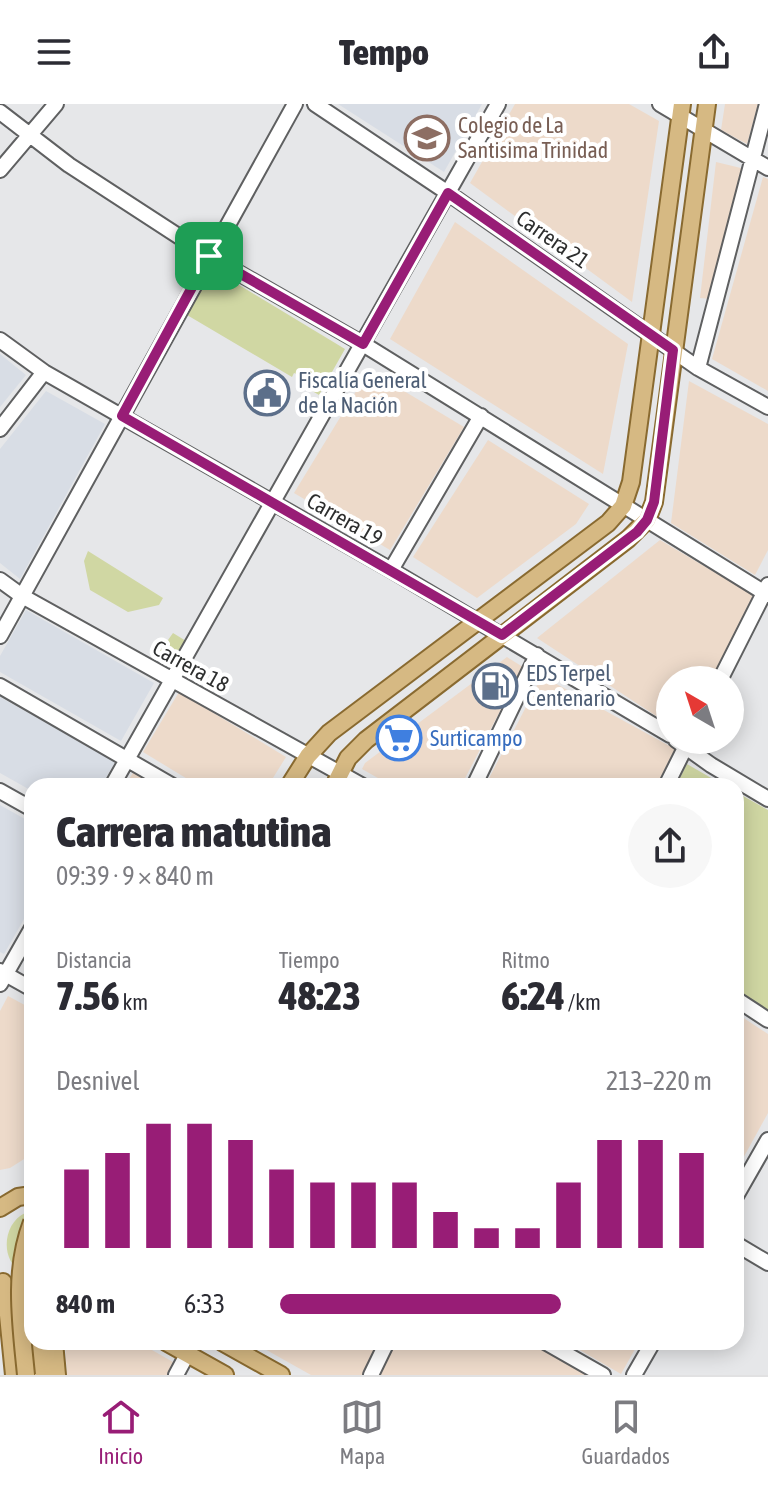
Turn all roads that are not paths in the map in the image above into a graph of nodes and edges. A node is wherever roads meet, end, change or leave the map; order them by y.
1 (56, 104) edge
2 (295, 104) edge
3 (315, 104) edge
4 (498, 104) edge
5 (660, 104) edge
6 (707, 104) edge
7 (767, 104) edge
8 (682, 110) edge
9 (0, 112) edge
10 (703, 130) junction
11 (29, 136) junction
12 (754, 159) junction
13 (768, 168) edge
14 (0, 170) edge
15 (448, 193) junction
16 (209, 256) junction
17 (650, 335) junction
18 (0, 340) edge
19 (363, 344) junction
20 (673, 350) junction
21 (698, 368) junction
22 (44, 372) junction
23 (768, 407) edge
24 (122, 416) junction
25 (481, 416) junction
26 (0, 429) edge
27 (272, 503) junction
28 (623, 506) junction
29 (647, 520) junction
30 (391, 570) junction
31 (0, 580) edge
32 (767, 591) edge
33 (22, 596) junction
34 (478, 621) junction
35 (502, 635) junction
36 (0, 636) edge
37 (537, 655) junction
38 (727, 666) edge
39 (172, 680) junction
40 (0, 686) edge
41 (656, 727) edge
42 (679, 754) edge
43 (698, 754) edge
44 (308, 756) junction
45 (127, 759) junction
46 (116, 778) edge
47 (159, 778) edge
48 (294, 778) edge
49 (335, 778) edge
50 (337, 778) edge
51 (478, 778) edge
52 (669, 778) edge
53 (733, 778) edge
54 (744, 785) edge
55 (0, 791) edge
56 (768, 799) edge
57 (24, 804) edge
58 (24, 941) edge
59 (2, 976) edge
60 (24, 986) edge
61 (744, 1004) edge
62 (768, 1020) edge
63 (768, 1140) edge
64 (744, 1182) edge
65 (0, 1195) edge
66 (24, 1196) edge
67 (24, 1196) edge
68 (0, 1208) edge
69 (24, 1245) edge
70 (744, 1249) edge
71 (768, 1263) edge
72 (1, 1281) edge
73 (24, 1291) edge
74 (24, 1339) edge
75 (25, 1350) edge
76 (41, 1350) edge
77 (55, 1350) edge
78 (184, 1350) edge
79 (236, 1350) edge
80 (383, 1350) edge
81 (559, 1350) edge
82 (648, 1350) edge
83 (189, 1352) junction
84 (14, 1375) edge
85 (26, 1375) edge
86 (43, 1375) edge
87 (57, 1375) edge
88 (176, 1375) edge
89 (225, 1375) edge
90 (281, 1375) edge
91 (371, 1375) edge
92 (603, 1375) edge
93 (634, 1375) edge

1 - 11 street
2 - 16 street
3 - 15 street, Carrera 21
4 - 15 street
5 - 8 street
6 - 10 main road
7 - 12 street
8 - 10 street
8 - 17 main road
9 - 11 street
10 - 12 street
10 - 20 main road
11 - 14 street
11 - 16 street
12 - 13 street
12 - 21 street
15 - 17 street, Carrera 21
15 - 19 street
16 - 19 street
16 - 24 street
17 - 20 street, Carrera 21
17 - 28 main road
18 - 22 street, Carrera 19
19 - 25 street
19 - 27 street
20 - 21 street, Carrera 21
20 - 29 main road
21 - 23 street, Carrera 21
22 - 24 street, Carrera 19
22 - 26 street
24 - 27 street, Carrera 19
24 - 33 street
25 - 28 street
25 - 30 street
27 - 30 street, Carrera 19
27 - 39 street
28 - 29 street
28 - 34 main road
29 - 32 street
29 - 35 main road
30 - 34 street, Carrera 19
31 - 33 street, Carrera 18
32 - 38 street
33 - 36 street
33 - 39 street, Carrera 18
34 - 35 street, Carrera 19
34 - 44 main road
35 - 37 street, Carrera 19
35 - 50 main road
37 - 41 street, Carrera 19
37 - 51 street
39 - 44 street, Carrera 18
39 - 45 street
40 - 45 street
42 - 52 street
43 - 53 street
44 - 48 main road
44 - 49 street, Carrera 18
45 - 46 street
45 - 47 street
54 - 56 street
55 - 57 street
58 - 59 street
59 - 60 street
61 - 62 street
63 - 64 street
65 - 66 main road
67 - 68 main road
69 - 74 main road, bridge
70 - 71 street
72 - 73 main road
72 - 84 main road
75 - 85 main road, bridge
76 - 86 main road
77 - 87 main road
78 - 83 main road
79 - 90 main road
80 - 91 street
81 - 92 street
82 - 93 street
83 - 88 street
83 - 89 main road

